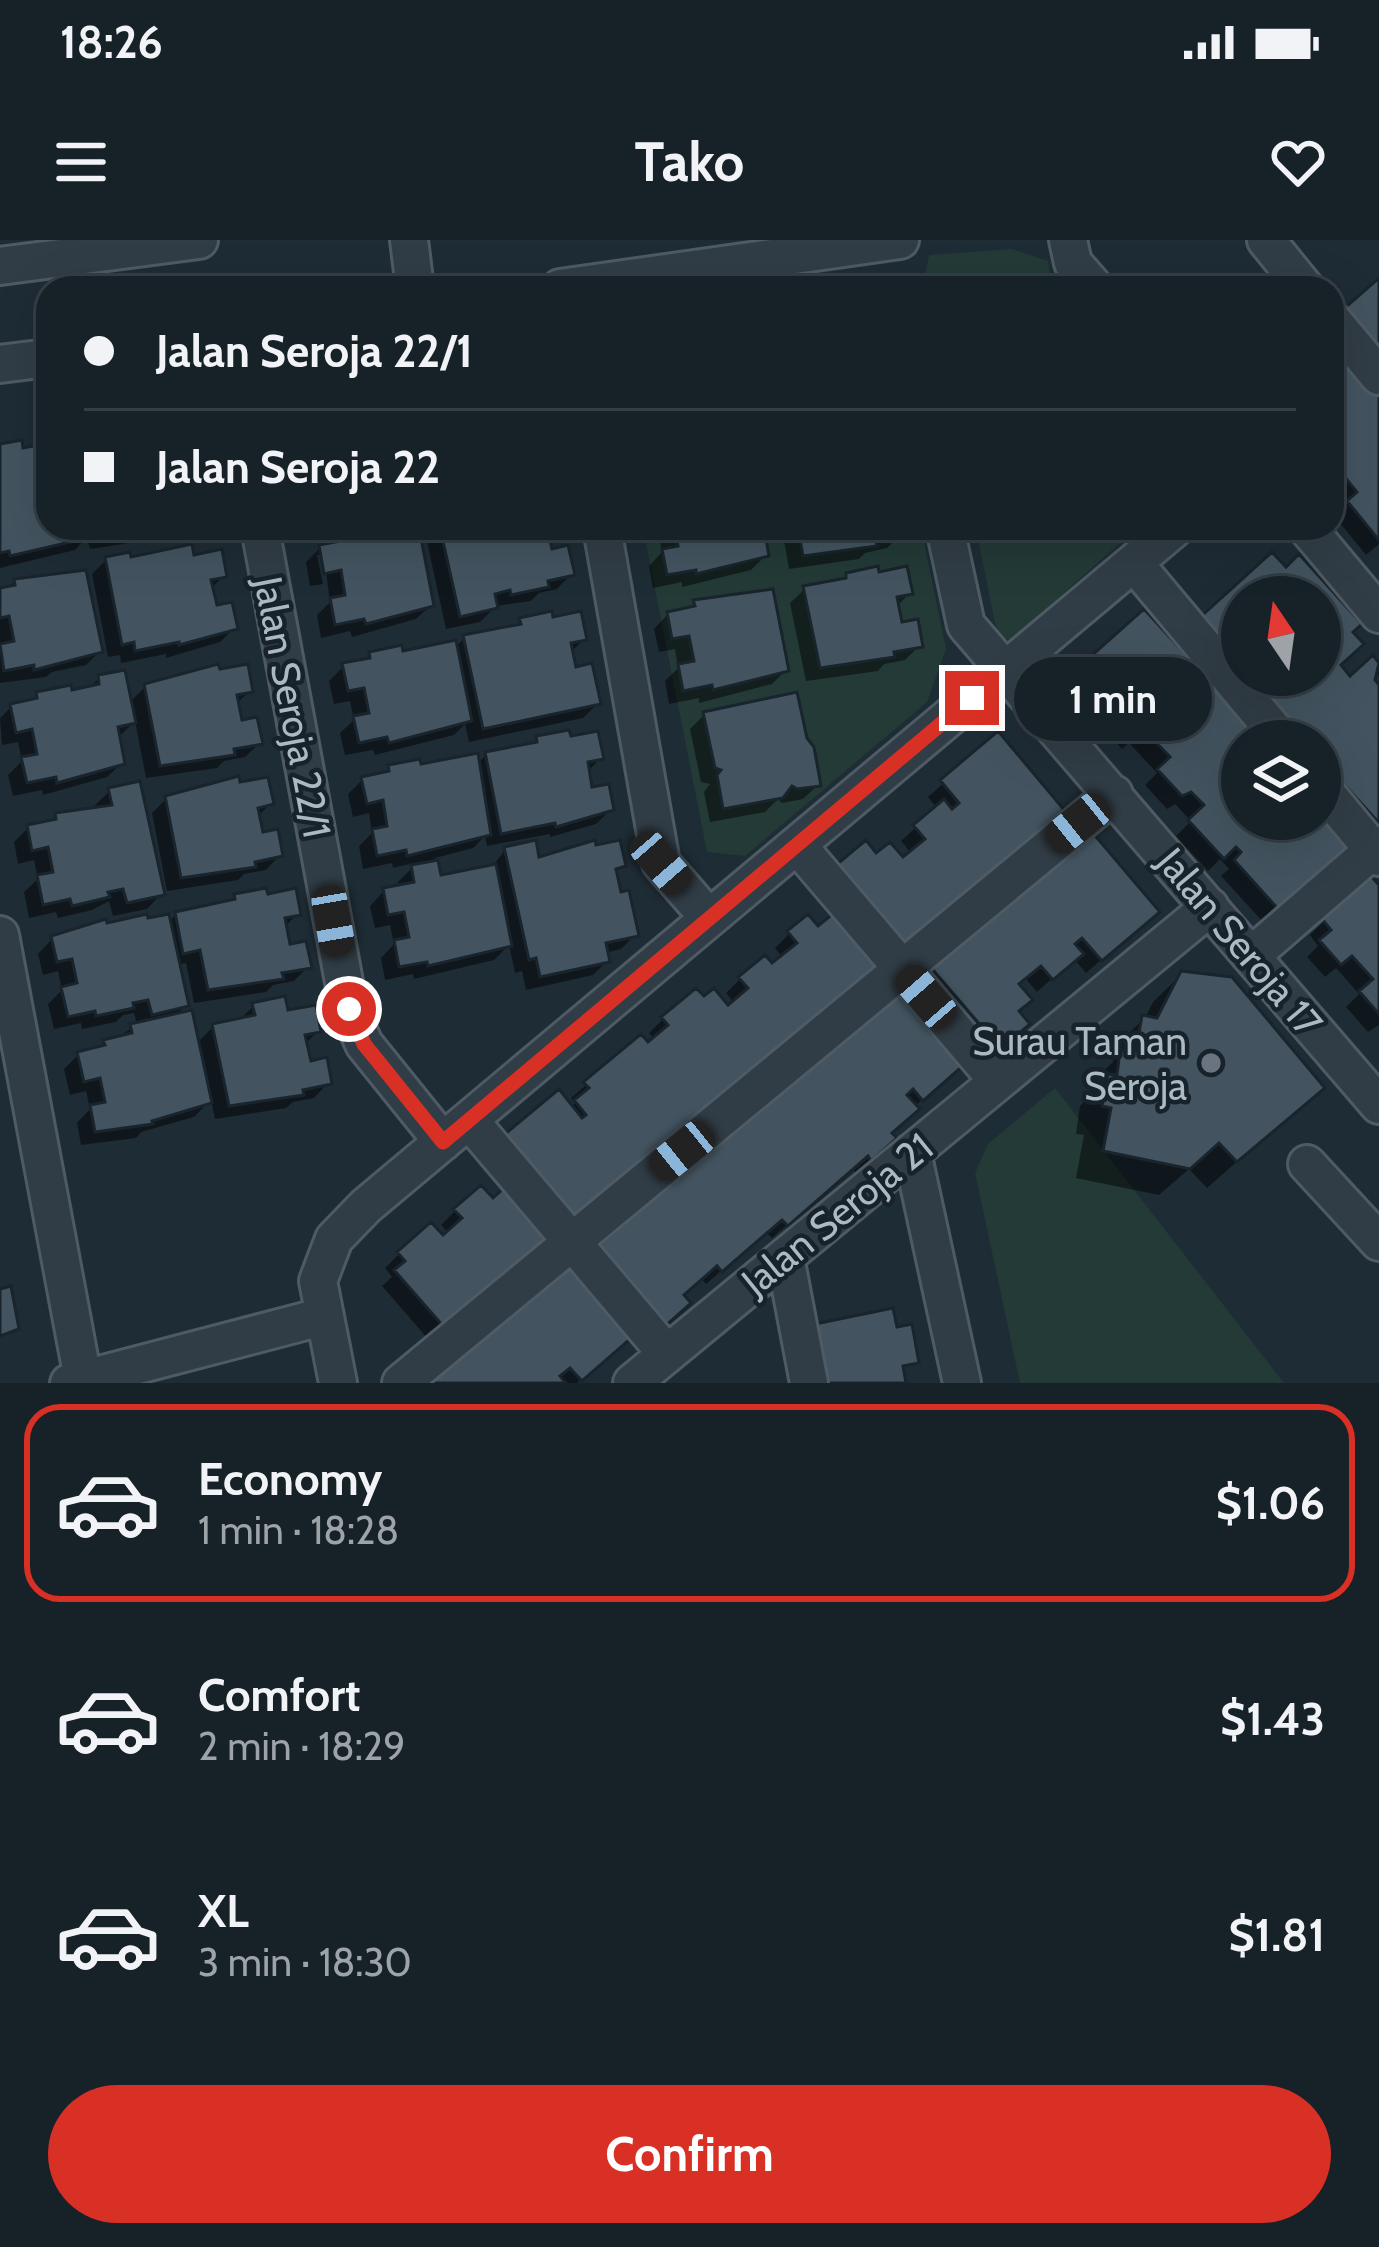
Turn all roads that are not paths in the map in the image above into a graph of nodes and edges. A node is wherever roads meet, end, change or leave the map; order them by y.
1 (199, 240) edge
2 (410, 240) edge
3 (900, 240) edge
4 (1068, 240) edge
5 (1265, 240) edge
6 (754, 251) edge
7 (0, 266) edge
8 (414, 276) edge
9 (623, 276) edge
10 (1084, 276) edge
11 (1296, 276) edge
12 (1344, 334) edge
13 (36, 360) edge
14 (0, 364) edge
15 (1379, 376) edge
16 (262, 540) edge
17 (604, 540) edge
18 (948, 540) edge
19 (1161, 540) edge
20 (1317, 540) edge
21 (1134, 562) junction
22 (1379, 614) edge
23 (1007, 669) junction
24 (1265, 720) edge
25 (1114, 794) junction
26 (1341, 810) edge
27 (796, 845) junction
28 (1377, 850) edge
29 (1210, 908) junction
30 (709, 918) junction
31 (0, 935) edge
32 (1251, 956) junction
33 (902, 969) junction
34 (998, 1082) junction
35 (1379, 1105) edge
36 (456, 1131) junction
37 (912, 1152) junction
38 (1307, 1164) dead end
39 (572, 1242) junction
40 (1379, 1242) edge
41 (784, 1257) junction
42 (325, 1316) junction
43 (647, 1373) edge
44 (76, 1381) edge
45 (338, 1383) edge
46 (401, 1383) edge
47 (809, 1383) edge
48 (962, 1383) edge

1 - 7 street
2 - 8 street
3 - 6 street
4 - 10 street
5 - 11 street
6 - 9 street
12 - 15 street
13 - 14 street
16 - 36 street, Jalan Seroja 22/1
17 - 30 street
18 - 23 street, Jalan Seroja 17
19 - 21 street
20 - 22 street
21 - 23 street
21 - 24 street
23 - 25 street, Jalan Seroja 17
23 - 27 street
25 - 29 street, Jalan Seroja 17
25 - 33 street
26 - 28 street
27 - 30 street
27 - 33 street
28 - 32 street
29 - 32 street, Jalan Seroja 17
29 - 34 street, Jalan Seroja 21
30 - 36 street
31 - 44 street
32 - 35 street, Jalan Seroja 17
33 - 34 street
33 - 39 street
34 - 37 street, Jalan Seroja 21
36 - 39 street, Jalan Seroja 22/1
36 - 42 street
37 - 41 street, Jalan Seroja 21
37 - 48 street
38 - 40 street
39 - 43 street, Jalan Seroja 22/1
39 - 46 street
41 - 43 street, Jalan Seroja 21
41 - 47 street
42 - 44 street
42 - 45 street

